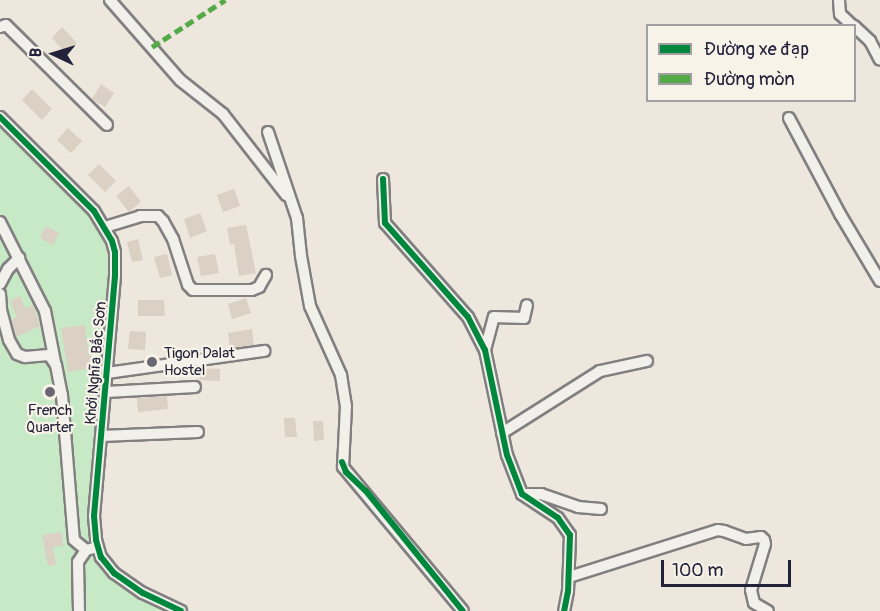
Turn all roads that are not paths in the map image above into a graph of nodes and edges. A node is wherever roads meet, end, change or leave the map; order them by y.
1 (110, 0) edge
2 (840, 0) edge
3 (852, 24) edge
4 (0, 27) edge
5 (856, 28) edge
6 (880, 60) edge
7 (0, 117) edge
8 (789, 118) dead end
9 (107, 125) dead end
10 (268, 132) dead end
11 (383, 179) dead end
12 (293, 203) junction
13 (0, 222) edge
14 (105, 227) junction
15 (19, 258) junction
16 (266, 275) dead end
17 (880, 281) edge
18 (0, 284) edge
19 (0, 294) edge
20 (527, 305) dead end
21 (485, 350) junction
22 (264, 351) dead end
23 (646, 361) dead end
24 (56, 365) junction
25 (107, 373) junction
26 (195, 387) dead end
27 (106, 392) junction
28 (198, 432) dead end
29 (502, 433) junction
30 (101, 436) junction
31 (522, 494) junction
32 (601, 509) dead end
33 (98, 547) junction
34 (86, 550) junction
35 (568, 577) junction
36 (79, 611) edge
37 (181, 611) edge
38 (463, 611) edge
39 (564, 611) edge
40 (768, 611) edge

1 - 12 street
2 - 3 street
4 - 9 street
5 - 6 street
7 - 14 street, Khởi Nghĩa Bắc Sơn
8 - 17 street
10 - 12 street
11 - 21 street
12 - 38 street
13 - 15 street
14 - 16 street
14 - 25 street, Khởi Nghĩa Bắc Sơn
15 - 18 street
15 - 24 street
19 - 24 street
20 - 21 street
21 - 29 street
22 - 25 street
23 - 29 street
24 - 34 street
25 - 27 street, Khởi Nghĩa Bắc Sơn
26 - 27 street
27 - 30 street, Khởi Nghĩa Bắc Sơn
28 - 30 street
29 - 31 street
30 - 33 street, Khởi Nghĩa Bắc Sơn
31 - 32 street
31 - 35 street
33 - 34 street
33 - 37 street, Khởi Nghĩa Bắc Sơn
34 - 36 street
35 - 39 street
35 - 40 street

